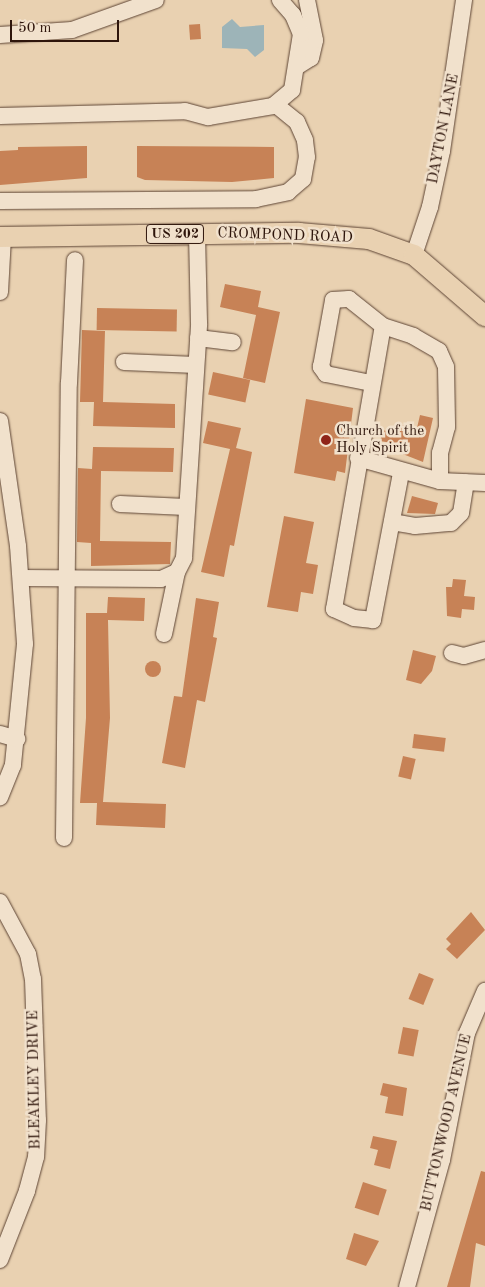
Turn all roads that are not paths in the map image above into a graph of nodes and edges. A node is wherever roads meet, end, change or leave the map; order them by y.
1 (156, 0) edge
2 (280, 0) edge
3 (308, 0) edge
4 (464, 0) edge
5 (0, 35) edge
6 (298, 66) junction
7 (275, 104) junction
8 (0, 116) edge
9 (0, 201) edge
10 (197, 234) junction
11 (2, 237) edge
12 (414, 255) junction
13 (76, 260) dead end
14 (0, 292) edge
15 (485, 316) edge
16 (383, 326) junction
17 (199, 330) junction
18 (233, 342) dead end
19 (124, 362) dead end
20 (196, 365) junction
21 (372, 383) junction
22 (0, 421) edge
23 (358, 458) junction
24 (401, 473) junction
25 (440, 481) junction
26 (466, 482) junction
27 (485, 483) edge
28 (120, 504) dead end
29 (186, 507) junction
30 (392, 522) junction
31 (177, 572) junction
32 (66, 575) junction
33 (21, 578) junction
34 (164, 634) dead end
35 (485, 650) edge
36 (452, 653) dead end
37 (0, 734) edge
38 (17, 740) junction
39 (0, 797) edge
40 (64, 838) dead end
41 (0, 902) edge
42 (485, 991) edge
43 (0, 1260) edge
44 (407, 1287) edge

1 - 5 street
2 - 6 street
3 - 6 street
4 - 12 street, DAYTON LANE
6 - 7 street
7 - 8 street
7 - 9 street
10 - 11 main road, CROMPOND ROAD / US 202
10 - 12 main road, CROMPOND ROAD / US 202
10 - 17 street
11 - 14 street
12 - 15 main road, CROMPOND ROAD / US 202
13 - 32 street
16 - 21 street
16 - 21 street
16 - 25 street
17 - 18 street
17 - 20 street
19 - 20 street
20 - 29 street
21 - 23 street
22 - 33 street
23 - 24 street
23 - 30 street
24 - 25 street
24 - 30 street
25 - 26 street
26 - 27 street
26 - 30 street
28 - 29 street
29 - 31 street
31 - 32 street
31 - 34 street
32 - 33 street
32 - 40 street
33 - 38 street
35 - 36 street
37 - 38 street
38 - 39 street
41 - 43 street, BLEAKLEY DRIVE
42 - 44 street, BUTTONWOOD AVENUE

